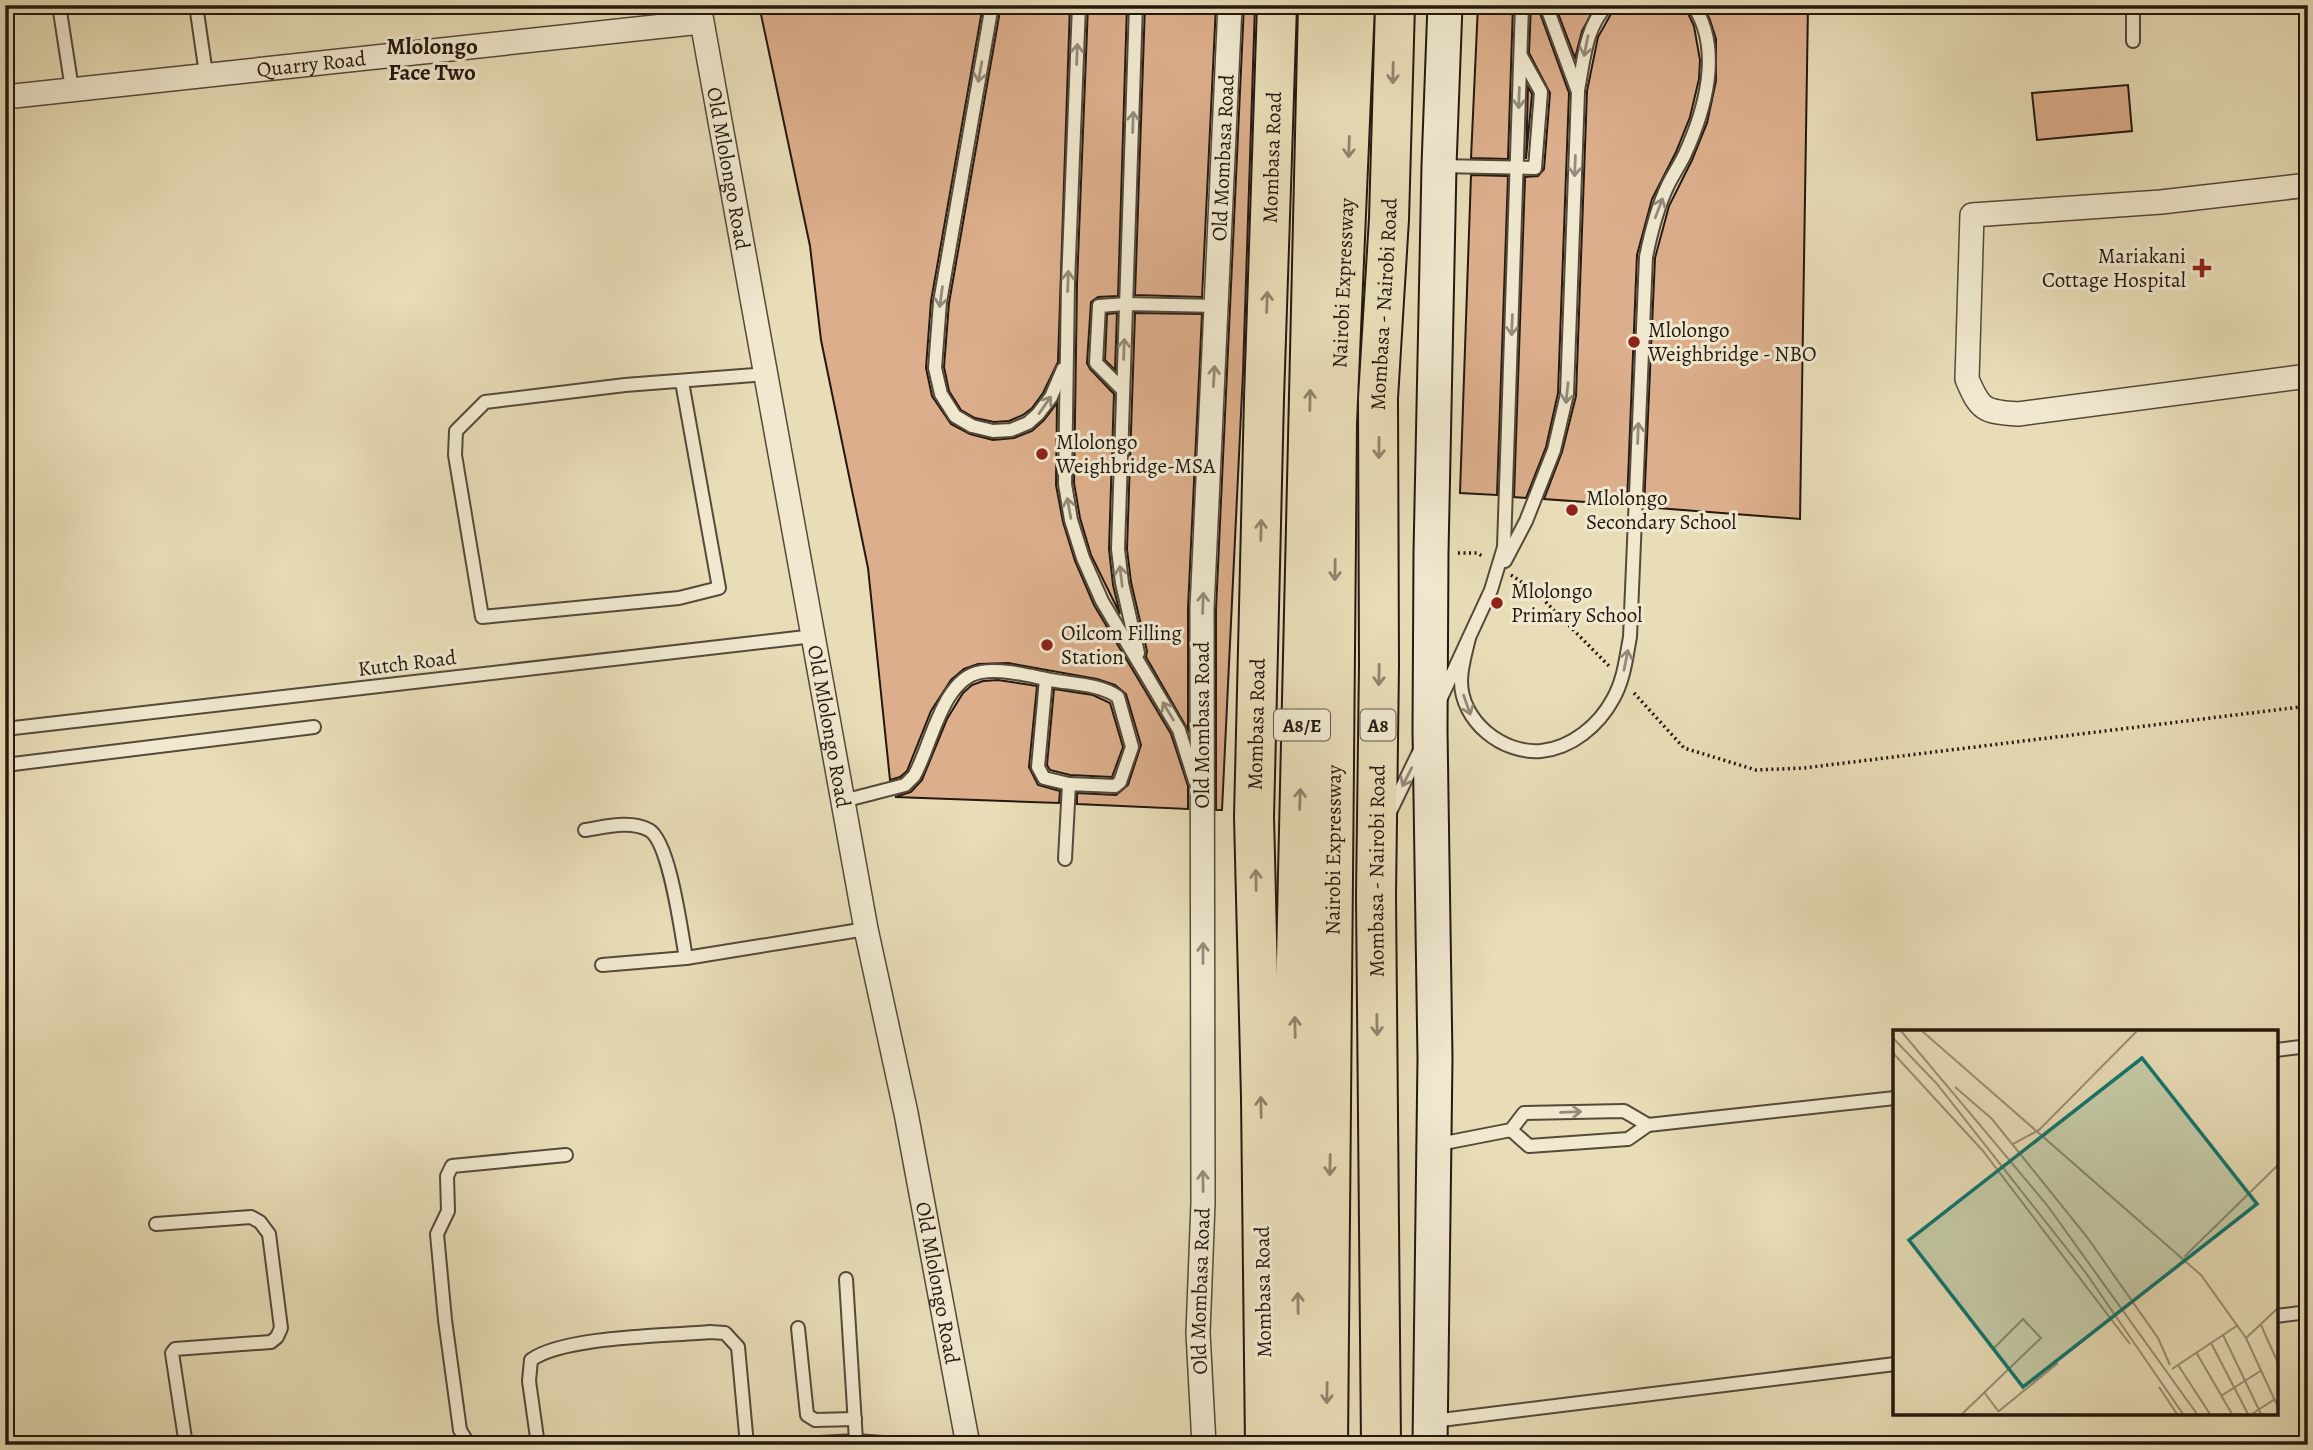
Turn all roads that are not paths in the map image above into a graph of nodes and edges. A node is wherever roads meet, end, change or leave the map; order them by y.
1 (59, 5) edge
2 (196, 5) edge
3 (992, 5) edge
4 (1079, 5) edge
5 (1136, 5) edge
6 (1230, 5) edge
7 (1278, 5) edge
8 (1318, 5) edge
9 (1355, 5) edge
10 (1395, 5) edge
11 (1445, 5) edge
12 (1522, 5) edge
13 (1546, 5) edge
14 (1607, 5) edge
15 (1693, 5) edge
16 (2133, 5) edge
17 (700, 13) edge
18 (2133, 41) dead end
19 (1521, 56) junction
20 (206, 74) junction
21 (72, 89) junction
22 (1578, 92) junction
23 (5, 97) edge
24 (1439, 166) junction
25 (1517, 168) junction
26 (2308, 185) edge
27 (1126, 303) junction
28 (1217, 306) junction
29 (1067, 357) junction
30 (767, 374) junction
31 (2308, 376) edge
32 (682, 382) junction
33 (1123, 390) junction
34 (1500, 568) junction
35 (814, 636) junction
36 (1469, 638) junction
37 (1142, 667) junction
38 (1046, 679) junction
39 (314, 727) dead end
40 (5, 729) edge
41 (1430, 730) junction
42 (5, 765) edge
43 (1069, 784) junction
44 (1201, 798) junction
45 (843, 801) junction
46 (585, 830) dead end
47 (1065, 859) dead end
48 (1376, 896) junction
49 (866, 929) junction
50 (685, 958) junction
51 (602, 965) dead end
52 (2308, 1046) edge
53 (2278, 1051) edge
54 (1893, 1098) edge
55 (1648, 1125) junction
56 (1511, 1130) junction
57 (1433, 1145) junction
58 (566, 1155) dead end
59 (156, 1224) dead end
60 (846, 1279) dead end
61 (2308, 1312) edge
62 (2278, 1316) edge
63 (798, 1328) dead end
64 (1893, 1364) edge
65 (855, 1419) junction
66 (1430, 1433) edge
67 (856, 1441) junction
68 (186, 1445) edge
69 (469, 1445) edge
70 (538, 1445) edge
71 (747, 1445) edge
72 (782, 1445) edge
73 (911, 1445) edge
74 (968, 1445) edge
75 (1204, 1445) edge
76 (1265, 1445) edge
77 (1300, 1445) edge
78 (1328, 1445) edge
79 (1381, 1445) edge

1 - 21 lane
2 - 20 lane
3 -> 29 lane
29 -> 4 lane
27 -> 5 lane
6 - 28 street, Old Mombasa Road
76 -> 7 highway, Mombasa Road
77 -> 8 highway, Nairobi Expressway / A8/E
9 -> 78 highway, Nairobi Expressway / A8/E
10 -> 48 highway, Mombasa - Nairobi Road / A8
11 - 24 street
12 - 19 lane
13 - 22 lane
14 -> 22 lane
36 -> 15 lane
16 - 18 lane
17 - 20 street, Quarry Road
17 - 30 street, Old Mlolongo Road
19 -> 25 lane
19 - 25 lane
20 - 21 street, Quarry Road
21 - 23 street, Quarry Road
22 -> 34 lane
24 - 25 lane
24 - 41 street
25 -> 34 lane
26 - 31 street
27 - 28 lane
33 -> 27 lane
27 - 33 lane
44 -> 28 street, Old Mombasa Road
37 -> 29 lane
30 - 32 lane
30 - 35 street, Old Mlolongo Road
32 - 32 lane
37 -> 33 lane
34 - 36 lane
35 - 40 lane, Kutch Road
35 - 45 street, Old Mlolongo Road
36 - 41 lane
44 -> 37 lane
38 - 43 lane
38 - 43 lane
38 - 45 lane
39 - 42 lane
41 -> 48 lane
41 - 57 street
43 - 47 lane
75 -> 44 street, Old Mombasa Road
45 - 49 street, Old Mlolongo Road
46 - 50 lane
48 -> 79 highway, Mombasa - Nairobi Road / A8
49 - 50 lane
49 - 74 street, Old Mlolongo Road
50 - 51 lane
52 - 53 lane
54 - 55 lane
55 - 56 lane
56 -> 55 lane
56 - 57 lane
57 - 66 street
58 - 69 lane
59 - 68 lane
60 - 65 lane
61 - 62 lane
63 - 65 lane
64 - 66 lane
65 - 67 lane
67 - 72 lane
67 - 73 lane
70 - 71 lane

